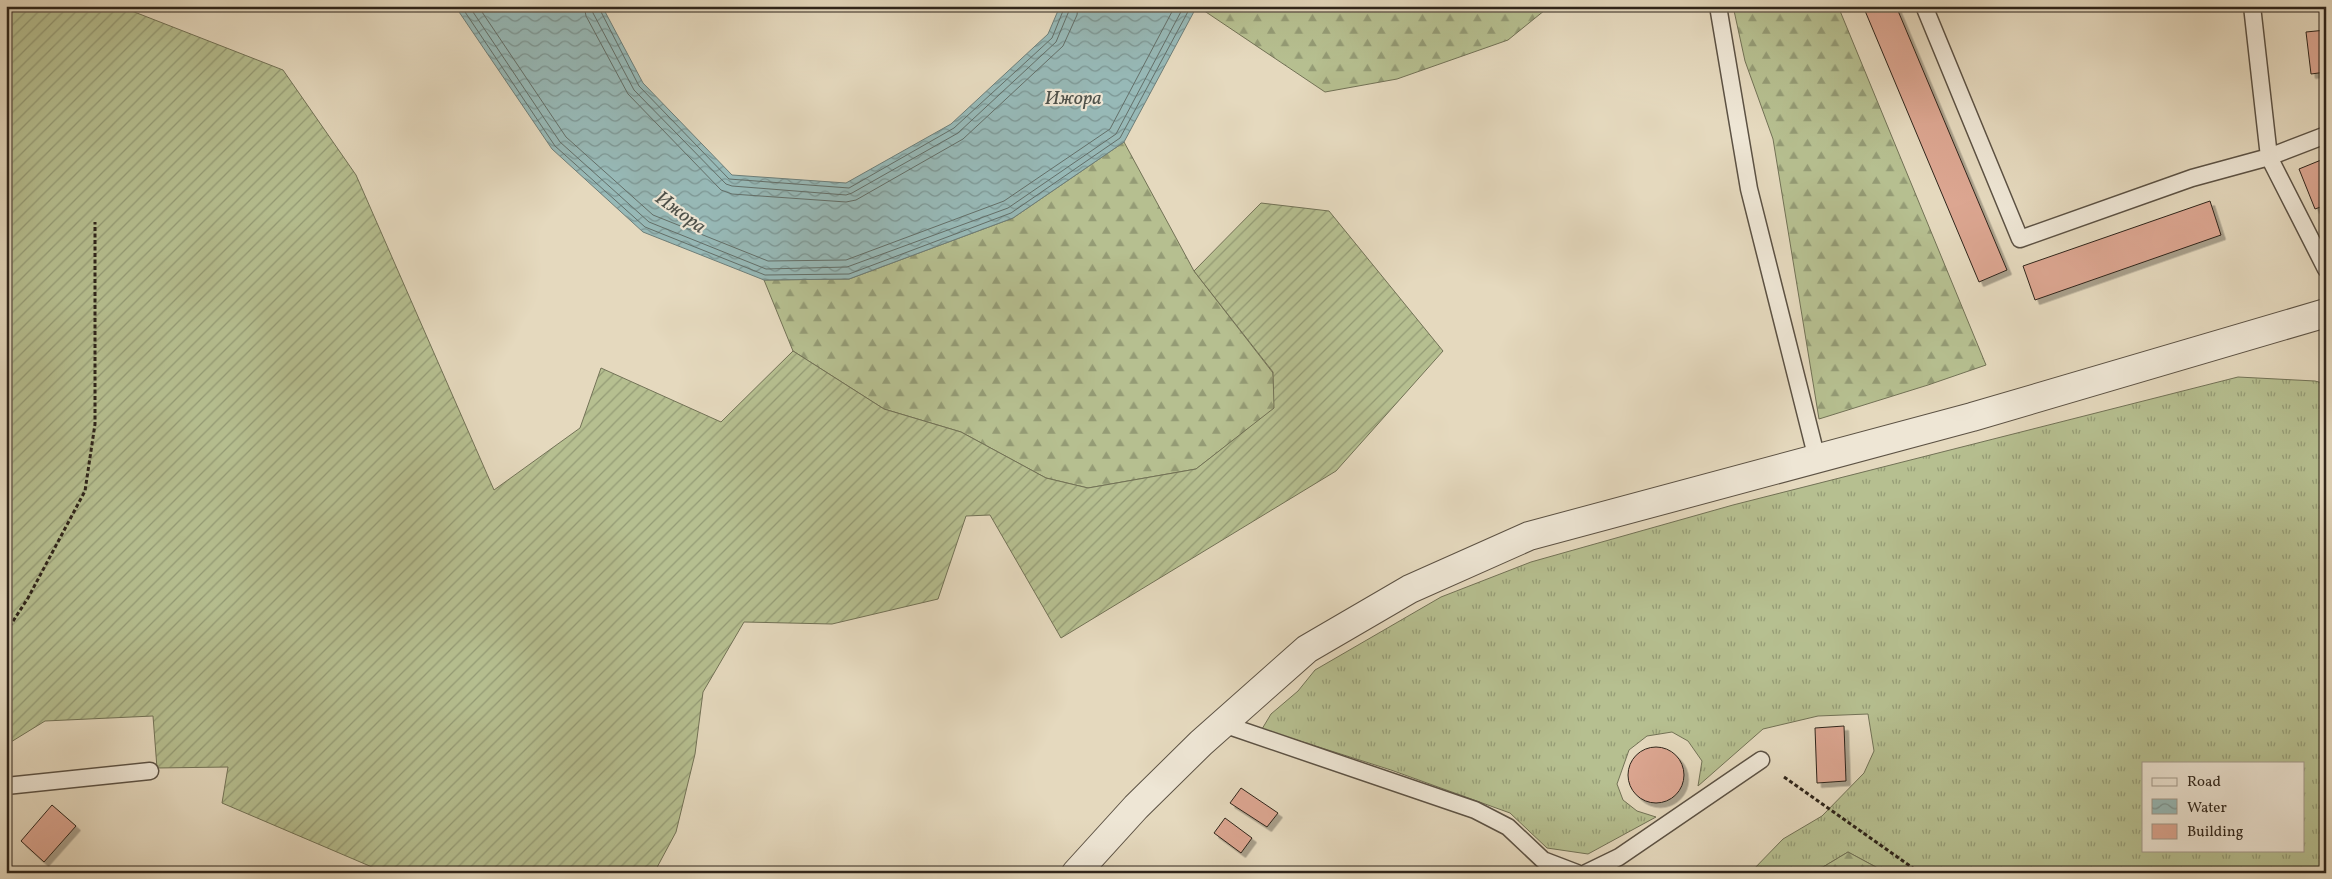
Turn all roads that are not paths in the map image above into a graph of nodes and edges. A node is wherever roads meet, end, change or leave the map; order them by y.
1 (1718, 6) edge
2 (1924, 6) edge
3 (2252, 6) edge
4 (2326, 135) edge
5 (2268, 157) junction
6 (2326, 269) edge
7 (2326, 313) edge
8 (1817, 459) junction
9 (1223, 724) junction
10 (1761, 760) road end
11 (150, 771) dead end
12 (6, 786) edge
13 (1076, 873) edge
14 (1577, 873) edge
15 (1586, 873) edge

1 - 8 lane
2 - 5 lane
3 - 5 lane
4 - 5 lane
5 - 6 lane
7 - 8 street
8 - 9 street
9 - 13 street
9 - 14 lane
10 - 15 lane
11 - 12 lane

